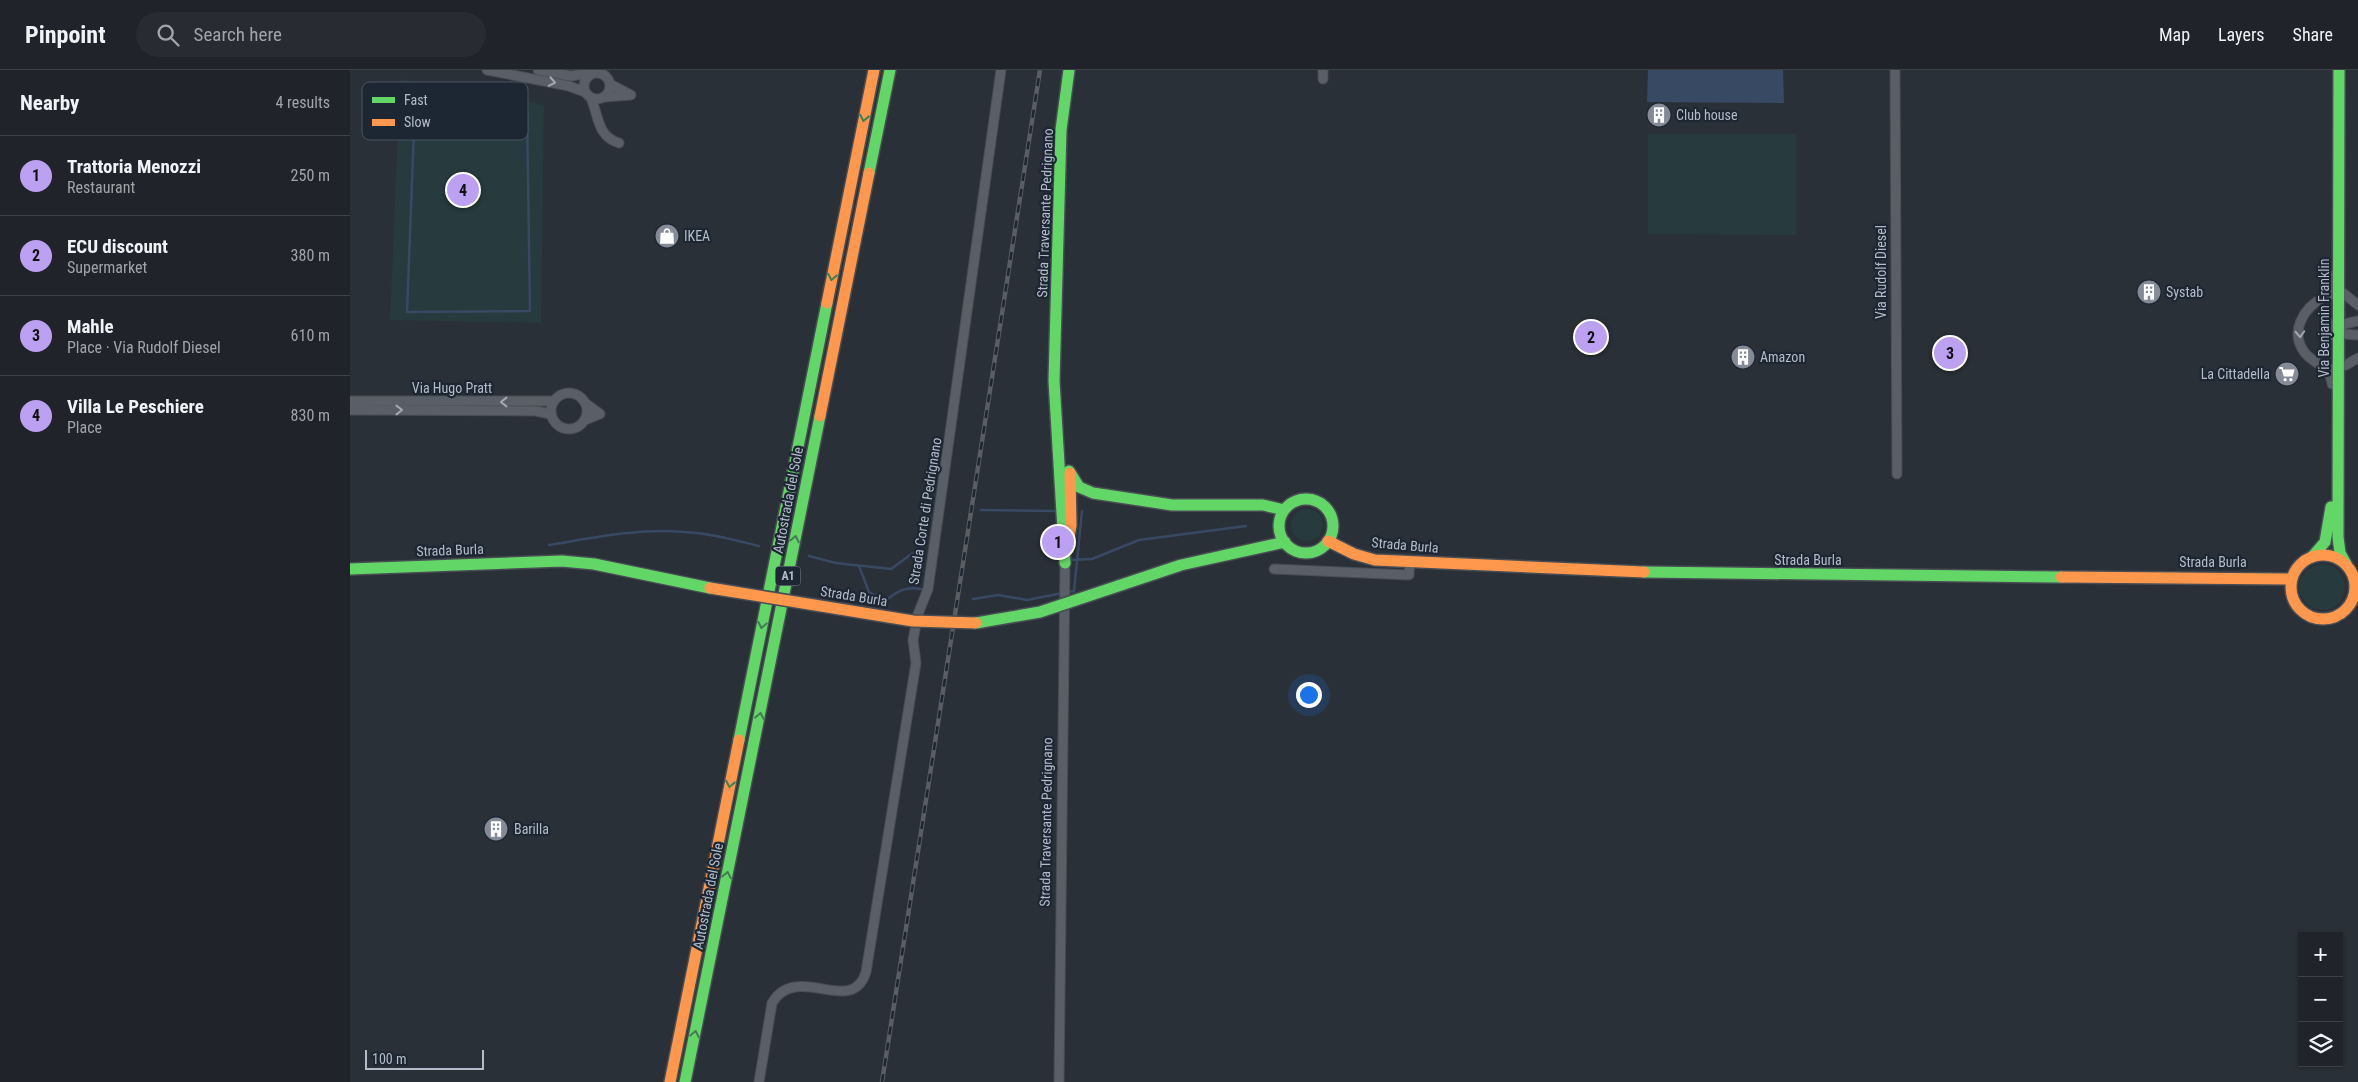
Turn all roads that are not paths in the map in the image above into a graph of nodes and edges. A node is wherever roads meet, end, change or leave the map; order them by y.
1 (487, 70) edge
2 (538, 70) edge
3 (874, 70) edge
4 (890, 70) edge
5 (1001, 70) edge
6 (1069, 70) edge
7 (1895, 70) edge
8 (2332, 70) edge
9 (2339, 70) edge
10 (594, 73) junction
11 (610, 84) junction
12 (588, 95) junction
13 (604, 97) junction
14 (597, 113) junction
15 (619, 143) dead end
16 (2335, 276) junction
17 (2334, 295) junction
18 (2358, 305) edge
19 (2358, 321) edge
20 (2334, 330) junction
21 (2358, 335) edge
22 (1056, 356) junction
23 (2358, 358) edge
24 (2335, 366) junction
25 (2335, 383) junction
26 (350, 401) edge
27 (553, 401) junction
28 (350, 410) edge
29 (550, 414) junction
30 (1057, 416) junction
31 (1897, 474) dead end
32 (1075, 488) junction
33 (1093, 494) junction
34 (1062, 502) junction
35 (1284, 510) junction
36 (1070, 511) junction
37 (1328, 541) junction
38 (1285, 542) junction
39 (2312, 557) junction
40 (1410, 561) junction
41 (1065, 563) junction
42 (2346, 564) junction
43 (350, 569) edge
44 (1274, 569) dead end
45 (2356, 578) edge
46 (2292, 579) junction
47 (670, 1082) edge
48 (685, 1082) edge
49 (759, 1082) edge
50 (1059, 1082) edge

1 -> 12 street
2 - 10 street
3 -> 47 main road, Autostrada del Sole / A1
48 -> 4 main road, Autostrada del Sole / A1
5 - 49 street, Strada Corte di Pedrignano
6 - 22 main road, Strada Traversante Pedrignano
7 - 31 street, Via Rudolf Diesel
8 - 16 main road, Via Benjamin Franklin
9 - 16 main road, Via Benjamin Franklin
10 - 11 street
10 - 12 street
11 - 13 street
11 - 13 street
12 - 13 street
12 - 14 street
13 - 14 street
14 - 15 street
16 - 17 main road, Via Benjamin Franklin
17 - 18 street
17 - 20 main road, Via Benjamin Franklin
17 -> 24 street
19 - 20 street
20 - 21 street
20 - 24 main road, Via Benjamin Franklin
22 - 30 main road, Strada Traversante Pedrignano
22 - 32 main road, Strada Traversante Pedrignano
23 - 24 street
24 - 25 main road, Via Benjamin Franklin
24 - 25 street
25 - 39 main road, Via Benjamin Franklin
25 - 42 main road, Via Benjamin Franklin
27 -> 26 street, Via Hugo Pratt
27 - 29 street
27 - 29 street
28 -> 29 street, Via Hugo Pratt
30 - 32 main road, Strada Traversante Pedrignano
30 - 34 main road, Strada Traversante Pedrignano
32 - 33 main road
32 - 34 main road
32 - 36 main road, Strada Traversante Pedrignano
33 - 35 main road
33 - 36 main road
34 - 41 main road, Strada Traversante Pedrignano
35 - 37 main road
35 - 38 main road
36 - 41 main road, Strada Traversante Pedrignano
37 - 38 main road
37 - 40 main road, Strada Burla
38 - 43 main road, Strada Burla, bridge
39 - 42 main road
39 - 46 main road
40 - 44 street
40 - 46 main road, Strada Burla
41 - 50 street, Strada Traversante Pedrignano
42 - 45 main road
45 - 46 main road

